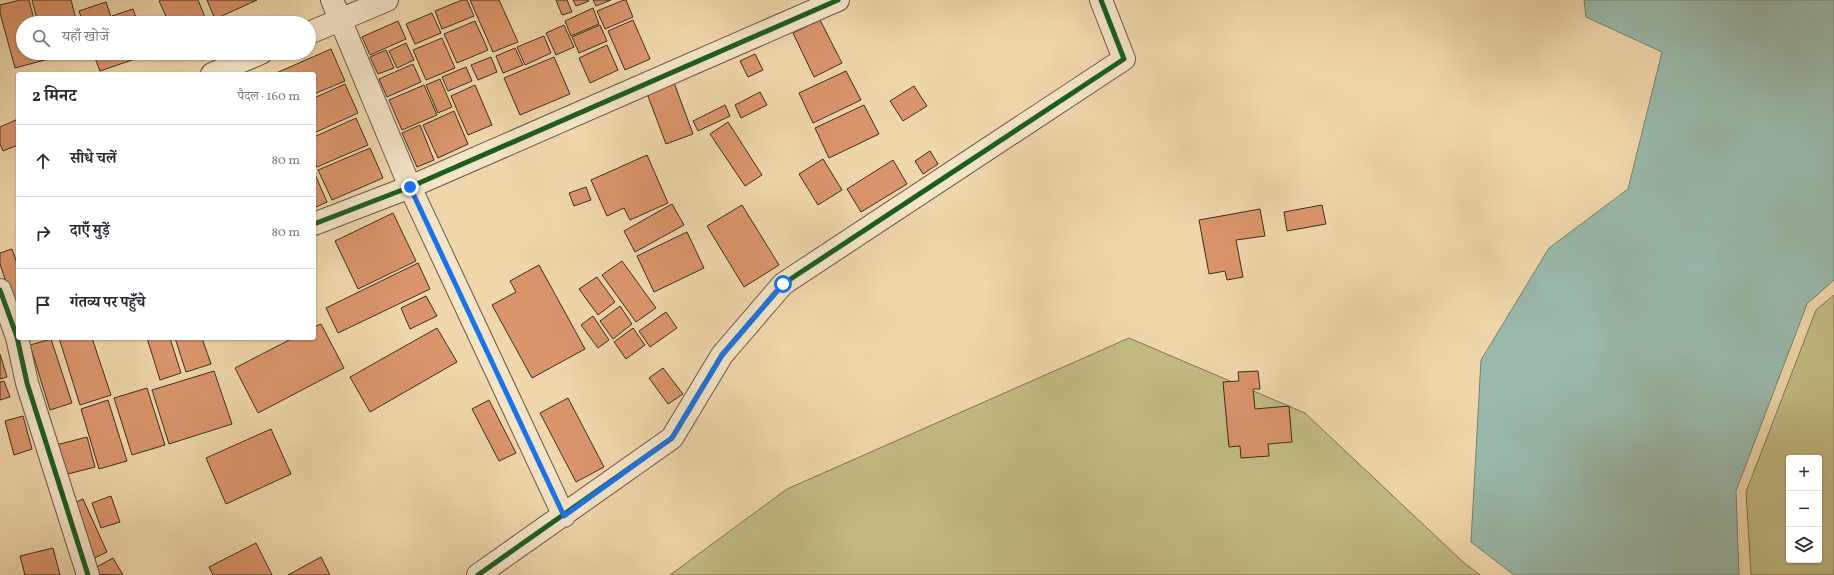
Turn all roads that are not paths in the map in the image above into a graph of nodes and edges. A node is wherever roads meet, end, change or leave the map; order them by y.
1 (387, 0) edge
2 (838, 0) edge
3 (1101, 0) edge
4 (337, 10) edge
5 (316, 27) edge
6 (245, 60) edge
7 (217, 72) edge
8 (410, 187) junction
9 (316, 223) edge
10 (0, 290) edge
11 (16, 334) edge
12 (18, 340) edge
13 (564, 516) junction
14 (88, 575) edge
15 (478, 575) edge

1 - 4 street
2 - 8 street
3 - 13 street
4 - 5 street
4 - 8 street
6 - 7 street
8 - 9 street
8 - 13 street
10 - 11 street
12 - 14 street
13 - 15 street

